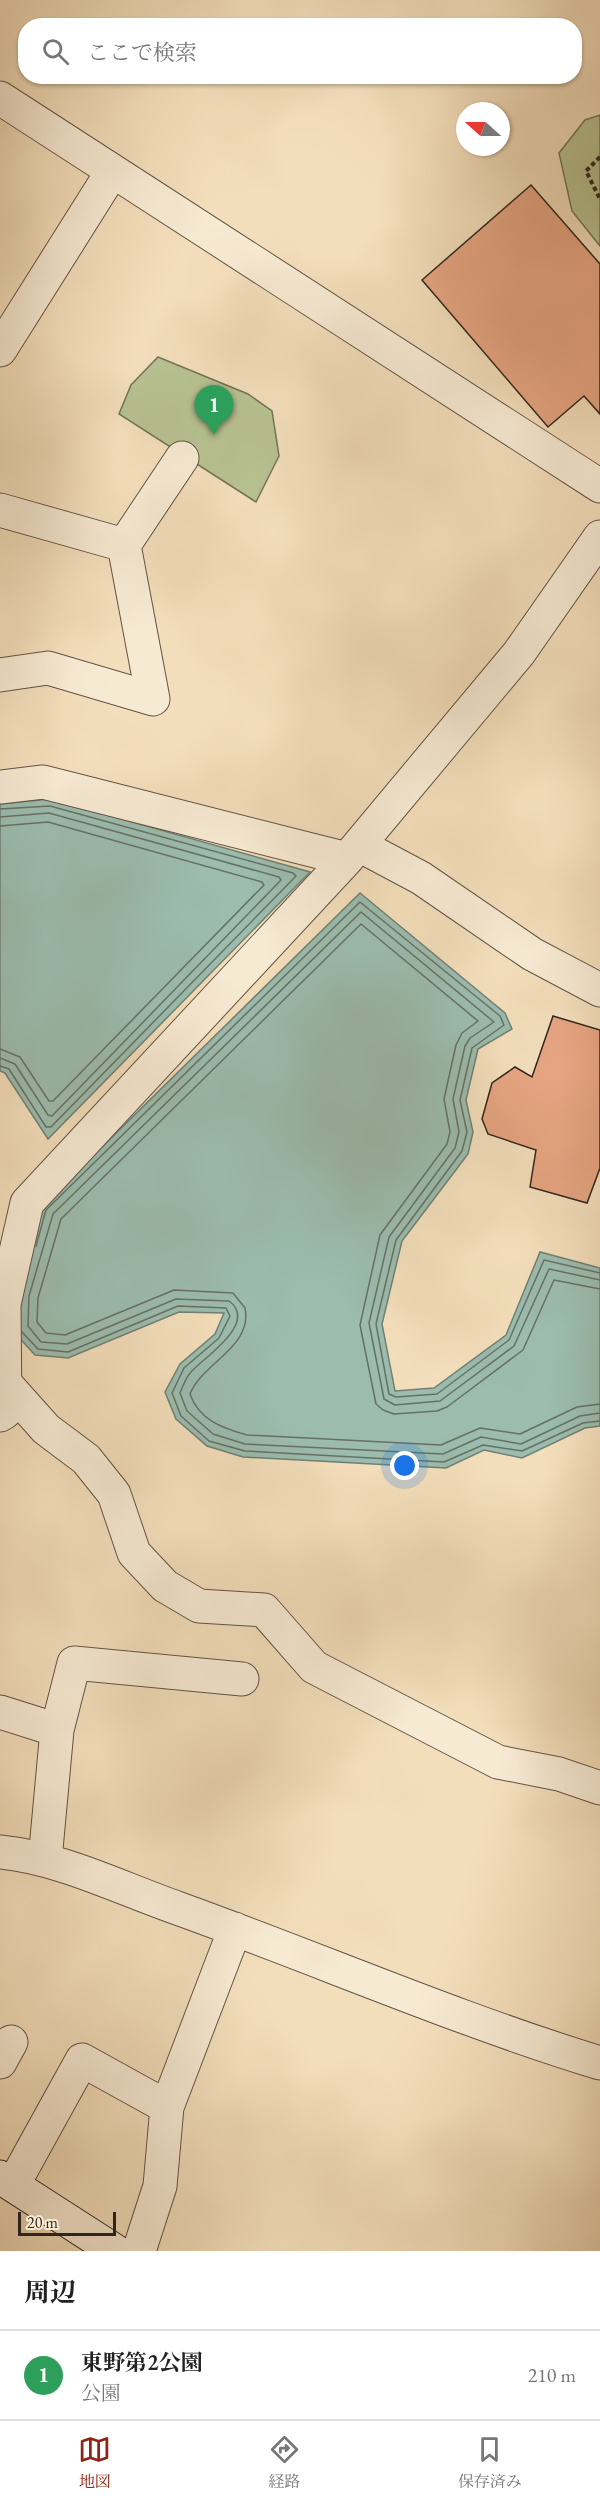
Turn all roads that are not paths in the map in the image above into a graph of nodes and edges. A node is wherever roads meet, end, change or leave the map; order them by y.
1 (0, 98) edge
2 (112, 172) junction
3 (0, 350) edge
4 (182, 458) dead end
5 (600, 486) edge
6 (0, 510) edge
7 (600, 537) edge
8 (124, 544) junction
9 (0, 675) edge
10 (0, 787) edge
11 (353, 852) junction
12 (600, 990) edge
13 (4, 1382) junction
14 (0, 1414) edge
15 (242, 1679) dead end
16 (0, 1712) edge
17 (57, 1731) junction
18 (600, 1788) edge
19 (0, 1852) edge
20 (45, 1860) junction
21 (236, 1929) junction
22 (600, 2063) edge
23 (167, 2107) junction
24 (6, 2181) edge
25 (115, 2251) edge
26 (139, 2251) edge

1 - 2 street
2 - 3 street
2 - 5 street
4 - 8 street
6 - 8 street
7 - 11 street
8 - 9 street
10 - 11 street
11 - 12 street
11 - 13 street
13 - 14 street
13 - 18 street
15 - 17 street
16 - 17 street
17 - 20 street
19 - 20 street
20 - 21 street
21 - 22 street
21 - 23 street
23 - 24 street
23 - 26 street
24 - 25 street

